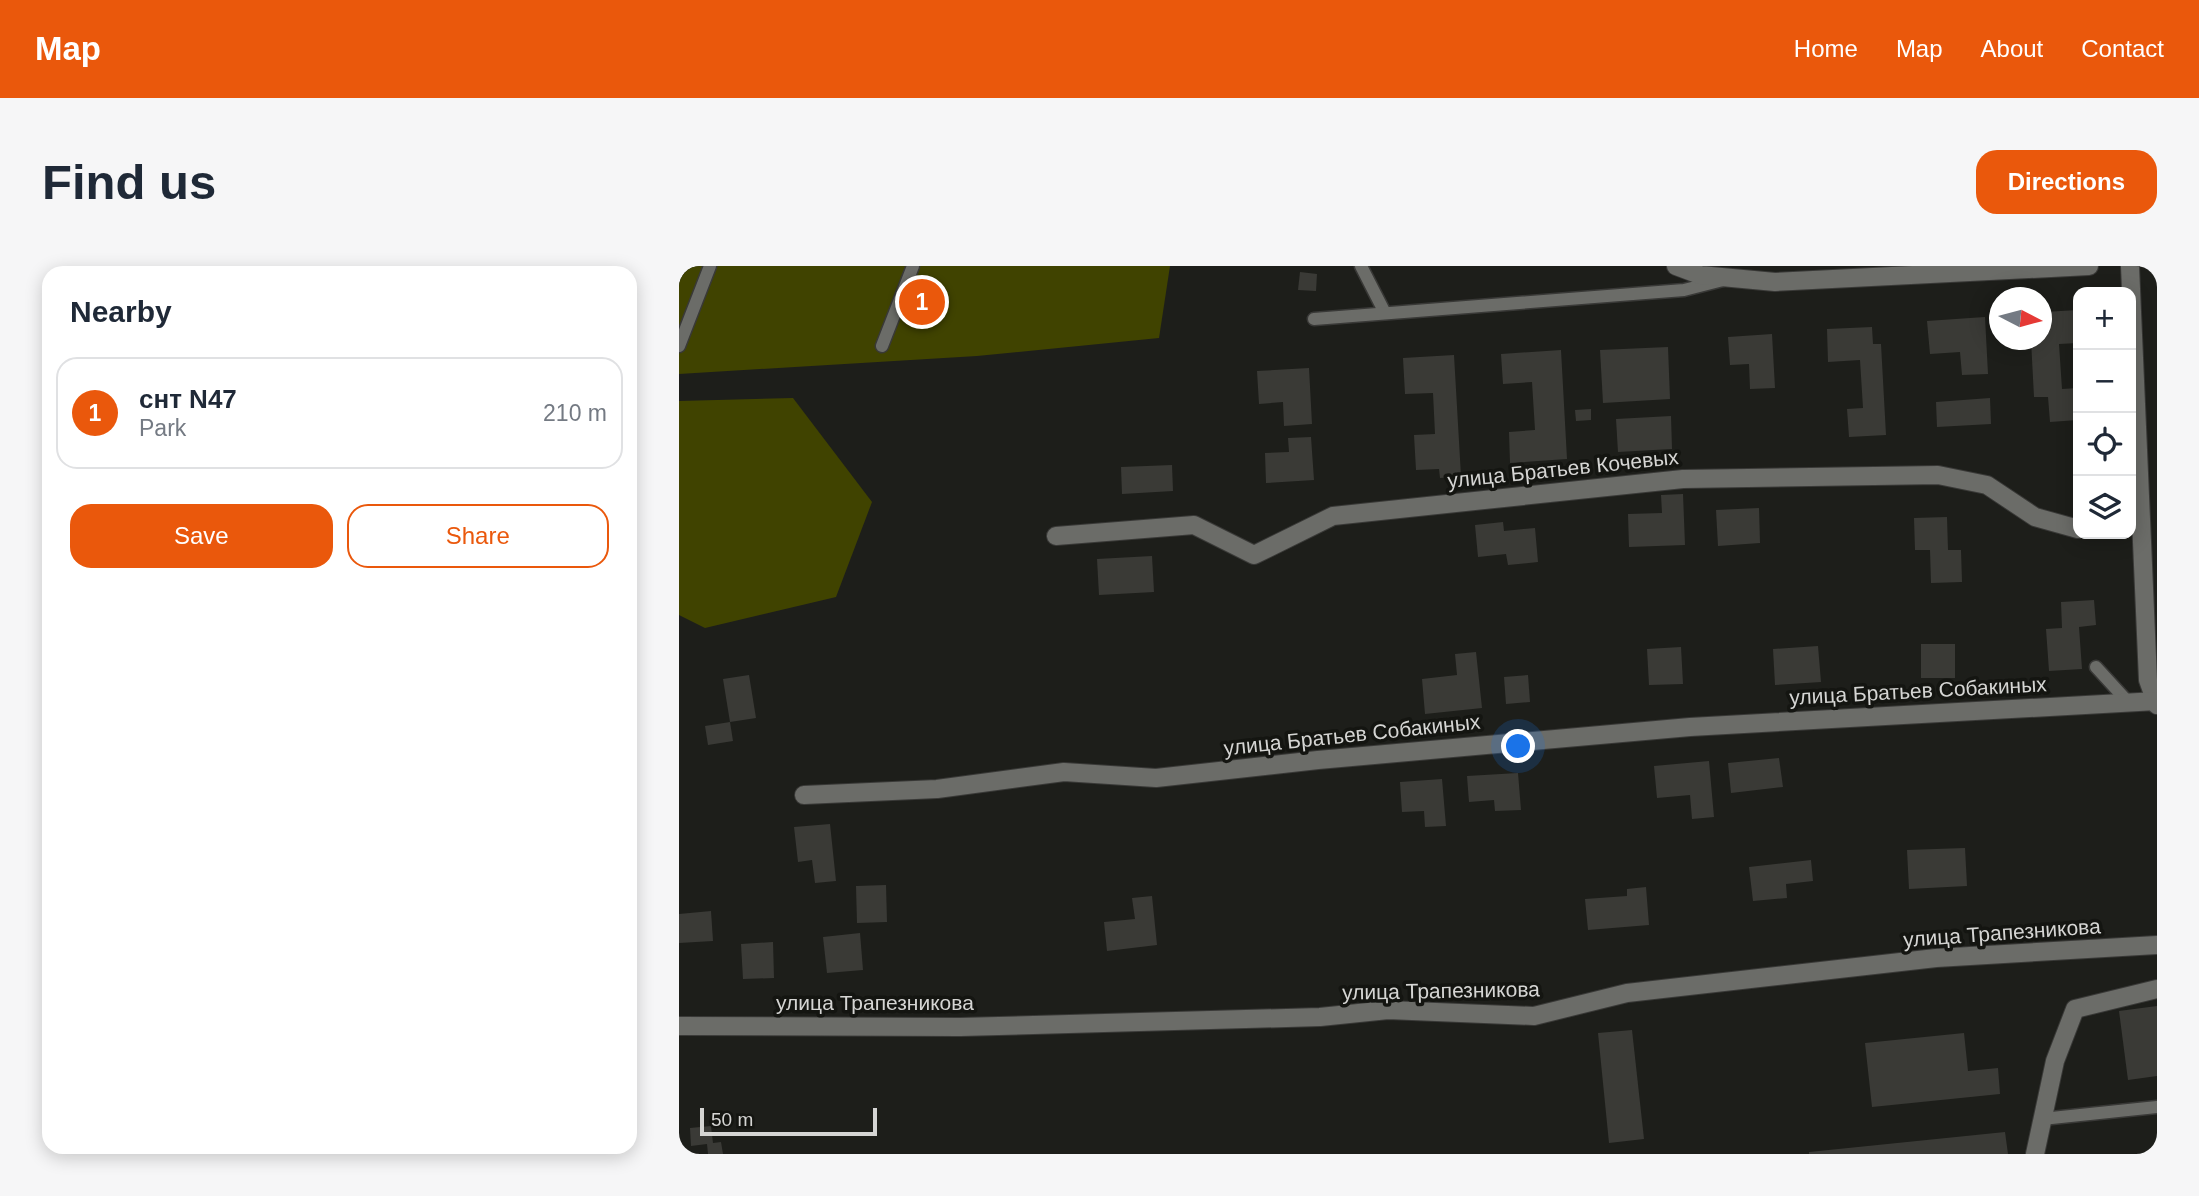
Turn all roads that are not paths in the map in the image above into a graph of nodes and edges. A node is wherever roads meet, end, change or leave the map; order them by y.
1 (711, 266) edge
2 (913, 266) edge
3 (1360, 266) edge
4 (1676, 266) edge
5 (2089, 266) edge
6 (2130, 266) edge
7 (1730, 278) junction
8 (1385, 313) junction
9 (1314, 319) dead end
10 (679, 346) edge
11 (882, 346) dead end
12 (2148, 488) edge
13 (2073, 528) edge
14 (1056, 536) dead end
15 (2096, 667) dead end
16 (2128, 702) junction
17 (2156, 702) edge
18 (804, 795) dead end
19 (2157, 945) edge
20 (2157, 989) edge
21 (679, 1026) edge
22 (2157, 1107) edge
23 (2042, 1119) junction
24 (2035, 1154) edge

1 - 10 lane
2 - 11 lane
3 - 8 lane
4 - 7 street
5 - 7 street
6 - 12 street
7 - 8 lane
8 - 9 lane
12 - 17 street
13 - 14 street, улица Братьев Кочевых
15 - 16 lane
16 - 17 street, улица Братьев Собакиных
16 - 18 street, улица Братьев Собакиных
19 - 21 street, улица Трапезникова
20 - 23 street
22 - 23 lane
23 - 24 street

